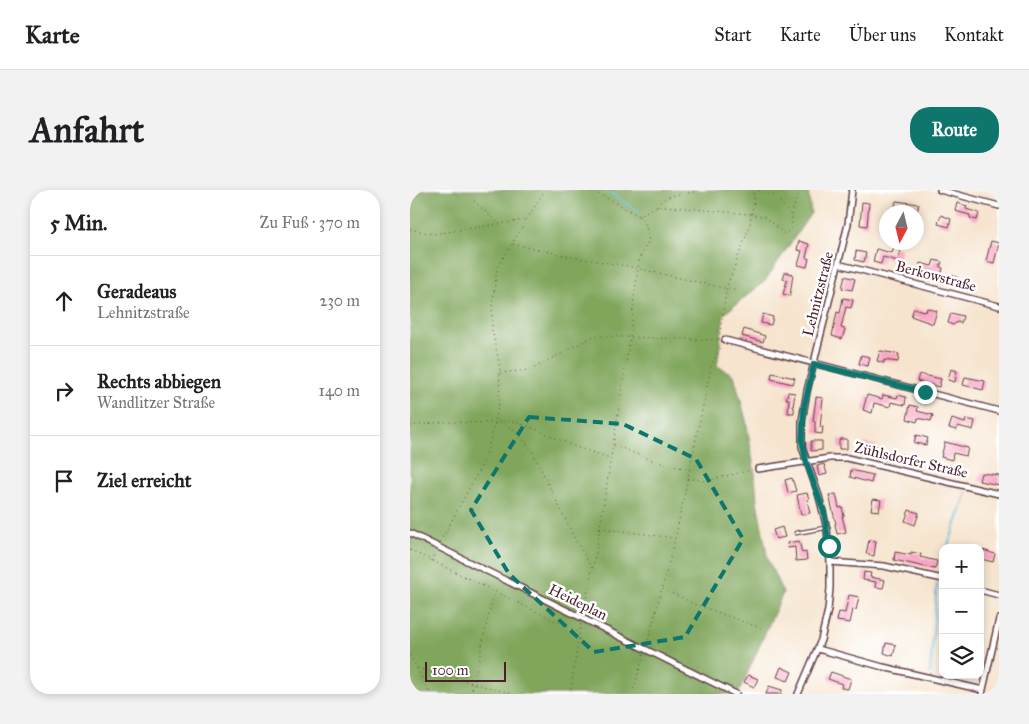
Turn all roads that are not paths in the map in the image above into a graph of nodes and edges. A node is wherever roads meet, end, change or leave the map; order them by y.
1 (852, 190) edge
2 (940, 190) edge
3 (999, 206) edge
4 (838, 264) junction
5 (999, 306) edge
6 (722, 340) road end
7 (814, 364) junction
8 (999, 411) edge
9 (806, 461) junction
10 (758, 469) road end
11 (999, 494) edge
12 (827, 527) junction
13 (410, 533) edge
14 (796, 533) dead end
15 (830, 562) junction
16 (939, 579) edge
17 (984, 591) edge
18 (999, 595) edge
19 (999, 619) edge
20 (818, 649) junction
21 (983, 692) edge
22 (736, 694) edge
23 (798, 694) edge

1 - 4 street, Lehnitzstraße
2 - 3 street
4 - 5 street, Berkowstraße
4 - 7 street, Lehnitzstraße
6 - 7 street
7 - 8 street
7 - 9 street, Lehnitzstraße
9 - 10 street, Zühlsdorfer Straße
9 - 11 street, Zühlsdorfer Straße
9 - 12 street, Lehnitzstraße
12 - 14 lane
12 - 15 street, Lehnitzstraße
13 - 22 street, Heideplan
15 - 16 street
15 - 20 street, Lehnitzstraße
17 - 18 street
19 - 21 street
20 - 21 street
20 - 23 street, Lehnitzstraße

